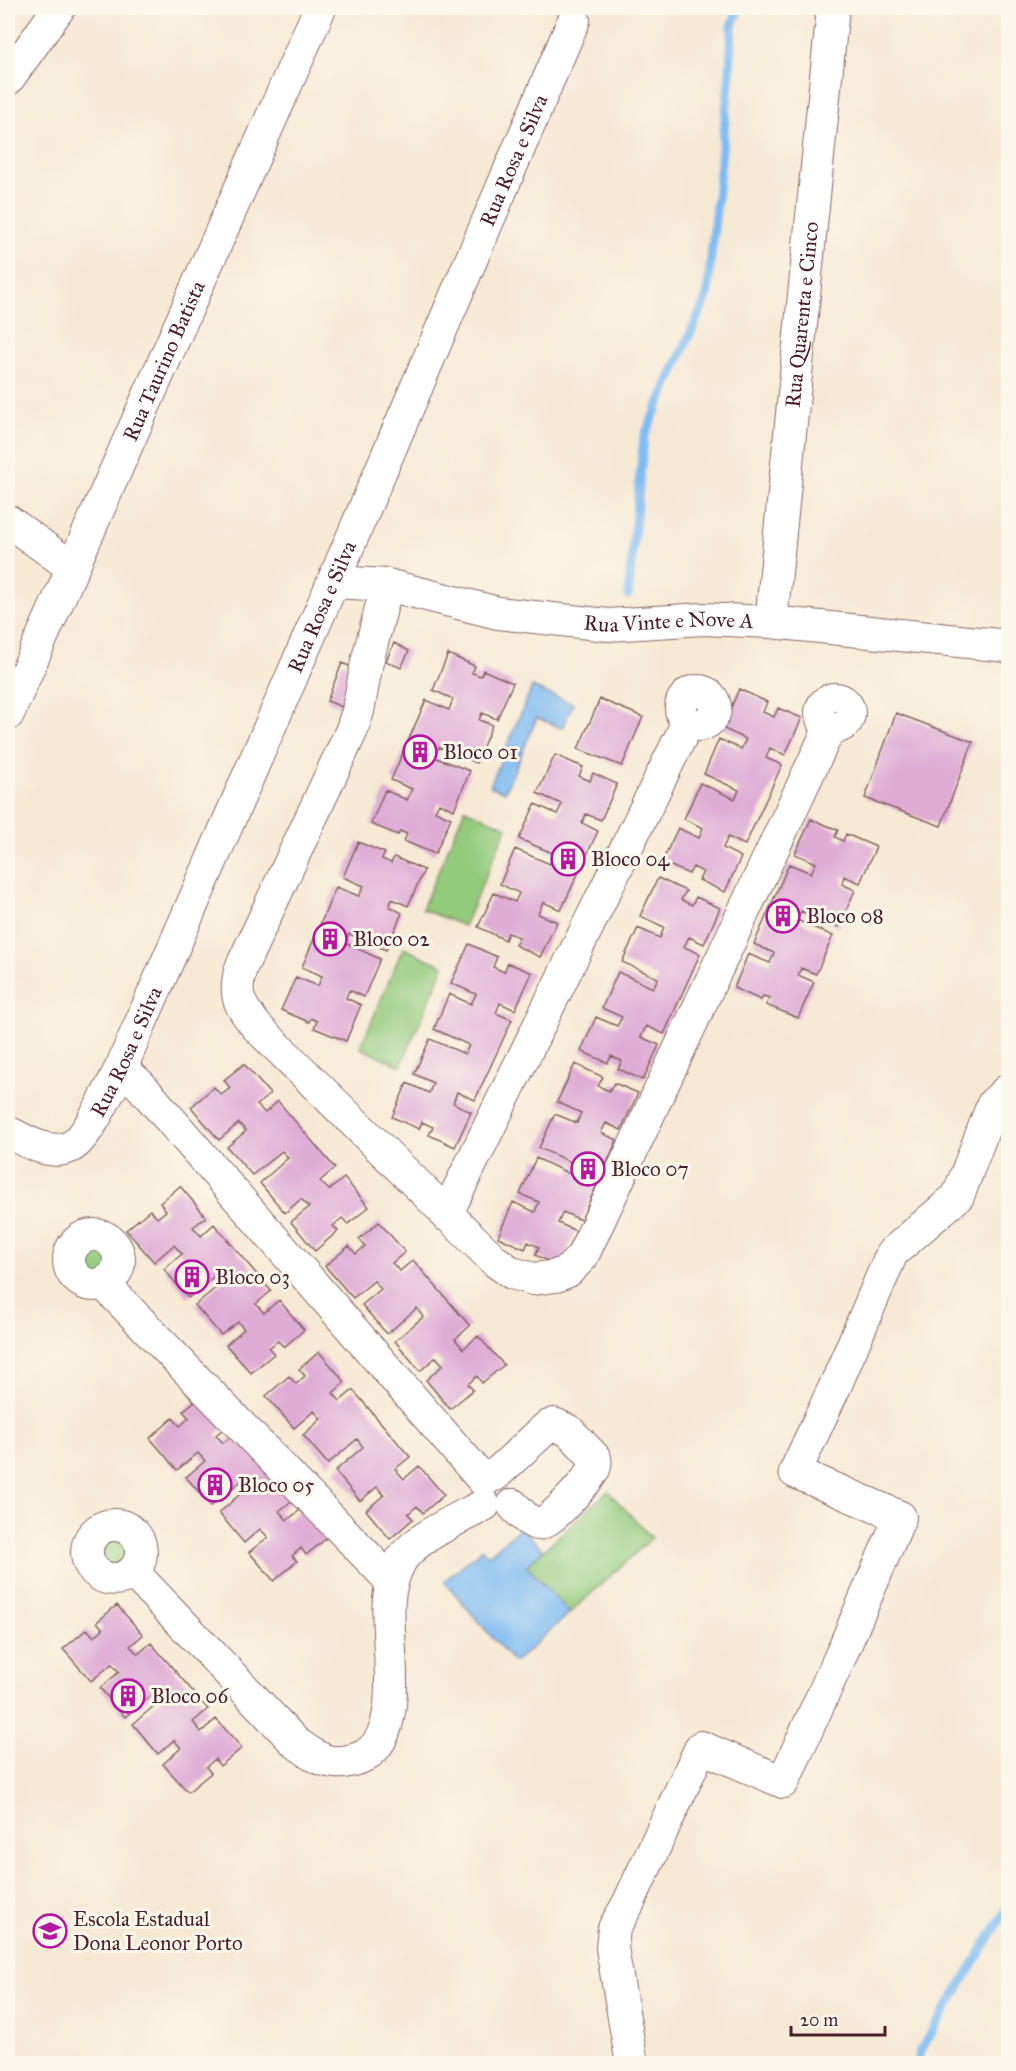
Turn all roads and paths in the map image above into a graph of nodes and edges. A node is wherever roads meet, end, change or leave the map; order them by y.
1 (59, 8) edge
2 (321, 8) edge
3 (833, 8) edge
4 (574, 20) dead end
5 (8, 79) edge
6 (8, 521) edge
7 (73, 568) junction
8 (333, 582) junction
9 (387, 585) junction
10 (771, 622) junction
11 (1008, 646) edge
12 (8, 714) edge
13 (688, 722) dead end
14 (830, 727) dead end
15 (121, 1068) junction
16 (1008, 1090) edge
17 (20, 1139) edge
18 (446, 1215) junction
19 (103, 1283) dead end
20 (133, 1572) dead end
21 (392, 1582) junction
22 (632, 2064) edge

1 - 5 street
2 - 7 street, Rua Taurino Batista
3 - 10 street, Rua Quarenta e Cinco
4 - 8 street, Rua Rosa e Silva
6 - 7 street
7 - 12 street, Rua Taurino Batista
8 - 9 street, Rua Vinte e Nove A
8 - 15 street, Rua Rosa e Silva
9 - 10 street, Rua Vinte e Nove A
9 - 18 street
10 - 11 street, Rua Vinte e Nove A
13 - 18 street
14 - 18 street
15 - 17 street, Rua Rosa e Silva
15 - 21 street
16 - 22 street
19 - 21 street
20 - 21 street

